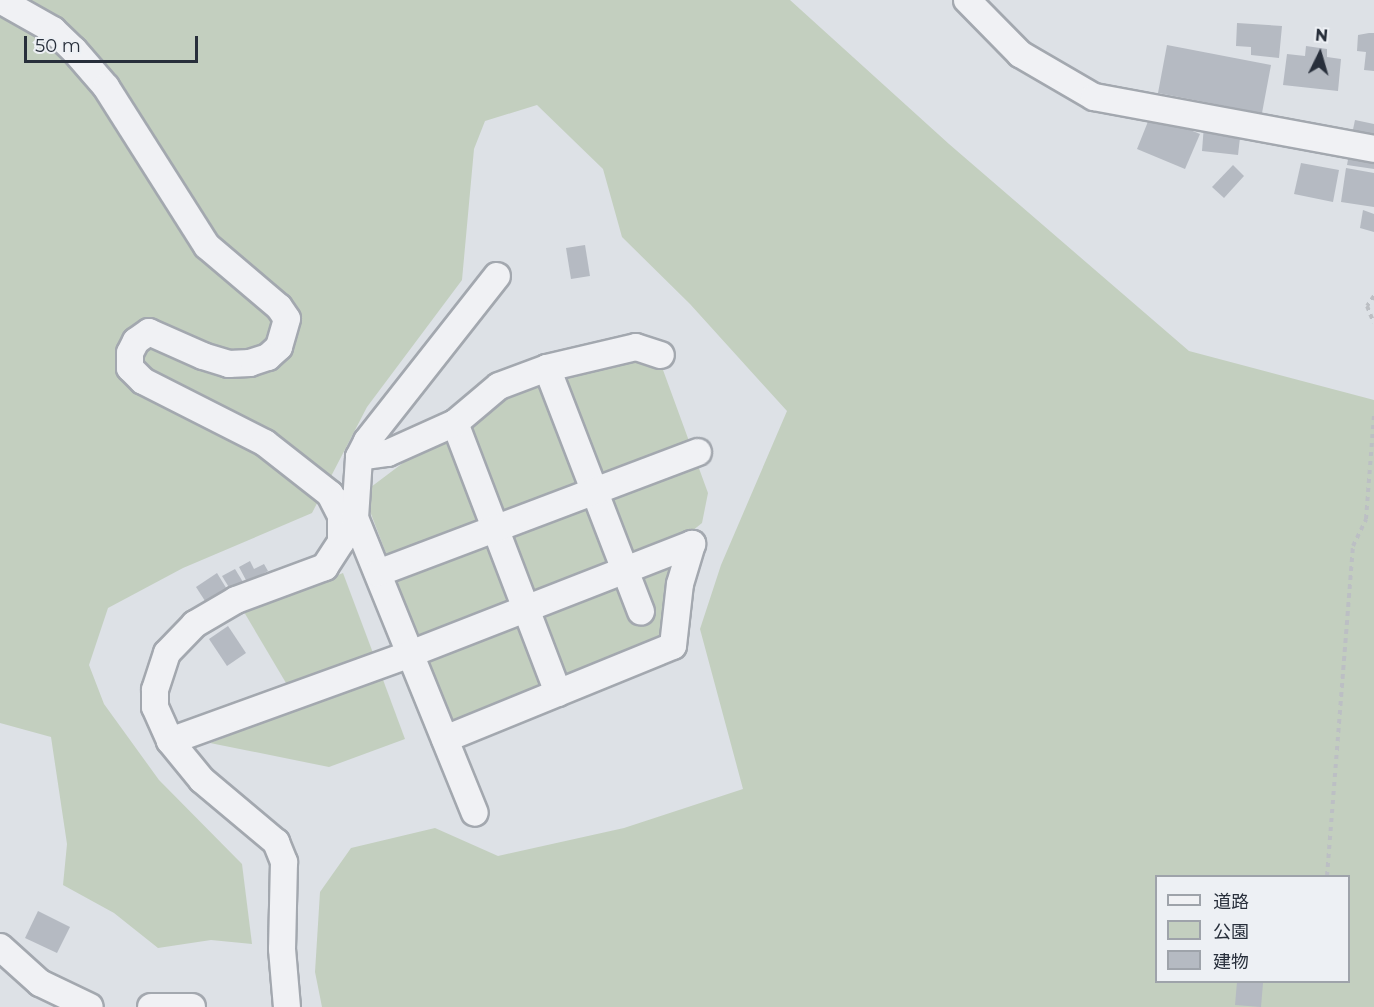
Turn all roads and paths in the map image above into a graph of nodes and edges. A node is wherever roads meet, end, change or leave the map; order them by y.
1 (0, 0) edge
2 (967, 0) edge
3 (1374, 149) edge
4 (497, 276) dead end
5 (1374, 296) edge
6 (1374, 323) edge
7 (661, 355) dead end
8 (548, 368) junction
9 (1374, 415) edge
10 (455, 423) junction
11 (698, 452) dead end
12 (359, 457) junction
13 (594, 491) junction
14 (330, 494) junction
15 (355, 518) junction
16 (496, 529) junction
17 (625, 570) junction
18 (378, 573) junction
19 (641, 612) dead end
20 (410, 654) junction
21 (558, 693) junction
22 (445, 740) junction
23 (170, 741) junction
24 (475, 813) dead end
25 (1327, 875) edge
26 (0, 947) edge
27 (90, 1007) edge
28 (151, 1007) edge
29 (192, 1007) edge
30 (287, 1007) edge

1 - 14 street
2 - 3 street
4 - 12 street
5 - 6 path
7 - 8 street
8 - 10 street
8 - 13 street
9 - 25 path
10 - 12 street
10 - 16 street
11 - 13 street
12 - 15 street
13 - 16 street
13 - 17 street
14 - 15 street
14 - 23 street
15 - 18 street
16 - 18 street
16 - 21 street
17 - 19 street
17 - 20 street
17 - 21 street
18 - 20 street
20 - 22 street
20 - 23 street
21 - 22 street
22 - 24 street
23 - 30 street
26 - 27 street
28 - 29 street

